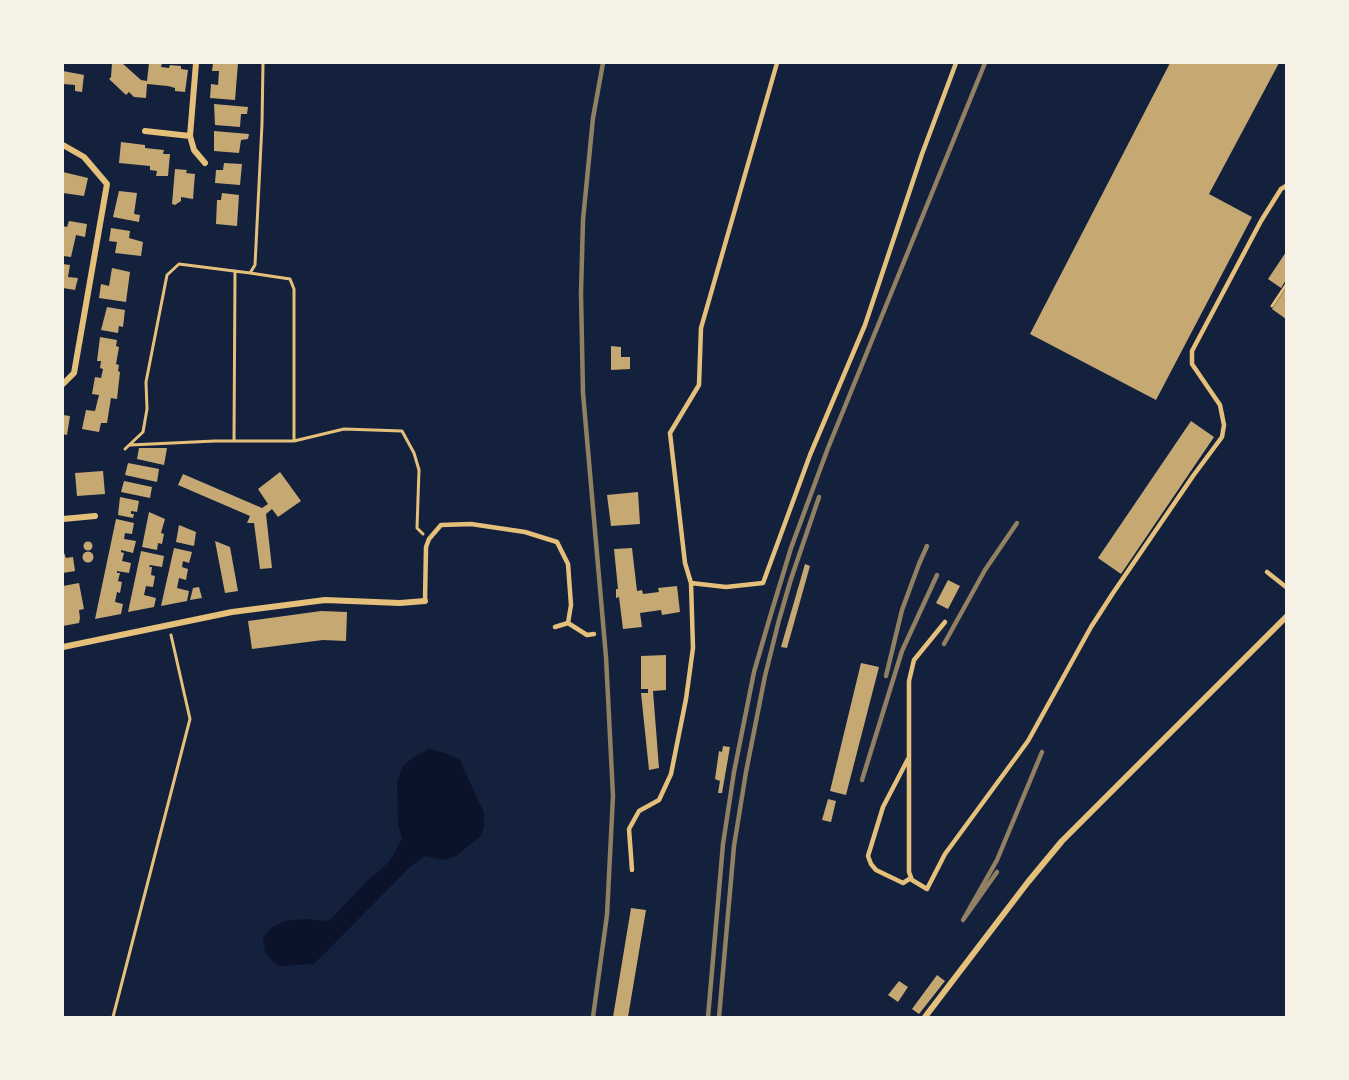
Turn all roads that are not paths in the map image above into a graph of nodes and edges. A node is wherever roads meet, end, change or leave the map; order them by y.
1 (196, 63) edge
2 (777, 63) edge
3 (956, 63) edge
4 (145, 130) dead end
5 (190, 136) junction
6 (63, 145) edge
7 (205, 163) dead end
8 (1286, 186) edge
9 (63, 384) edge
10 (95, 516) dead end
11 (63, 519) edge
12 (1267, 572) dead end
13 (691, 583) junction
14 (1286, 586) edge
15 (425, 601) joint
16 (1286, 617) edge
17 (945, 622) dead end
18 (568, 624) junction
19 (555, 627) dead end
20 (594, 634) dead end
21 (63, 647) edge
22 (909, 758) junction
23 (632, 870) dead end
24 (911, 878) junction
25 (925, 1017) edge

1 - 5 street
2 - 13 lane
3 - 13 lane
4 - 5 street
5 - 7 street
6 - 9 street
8 - 24 lane
10 - 11 street
12 - 14 lane
13 - 23 lane
15 - 18 lane
15 - 21 street
16 - 25 street
17 - 22 lane
18 - 19 lane
18 - 20 lane
22 - 24 lane
22 - 24 lane

